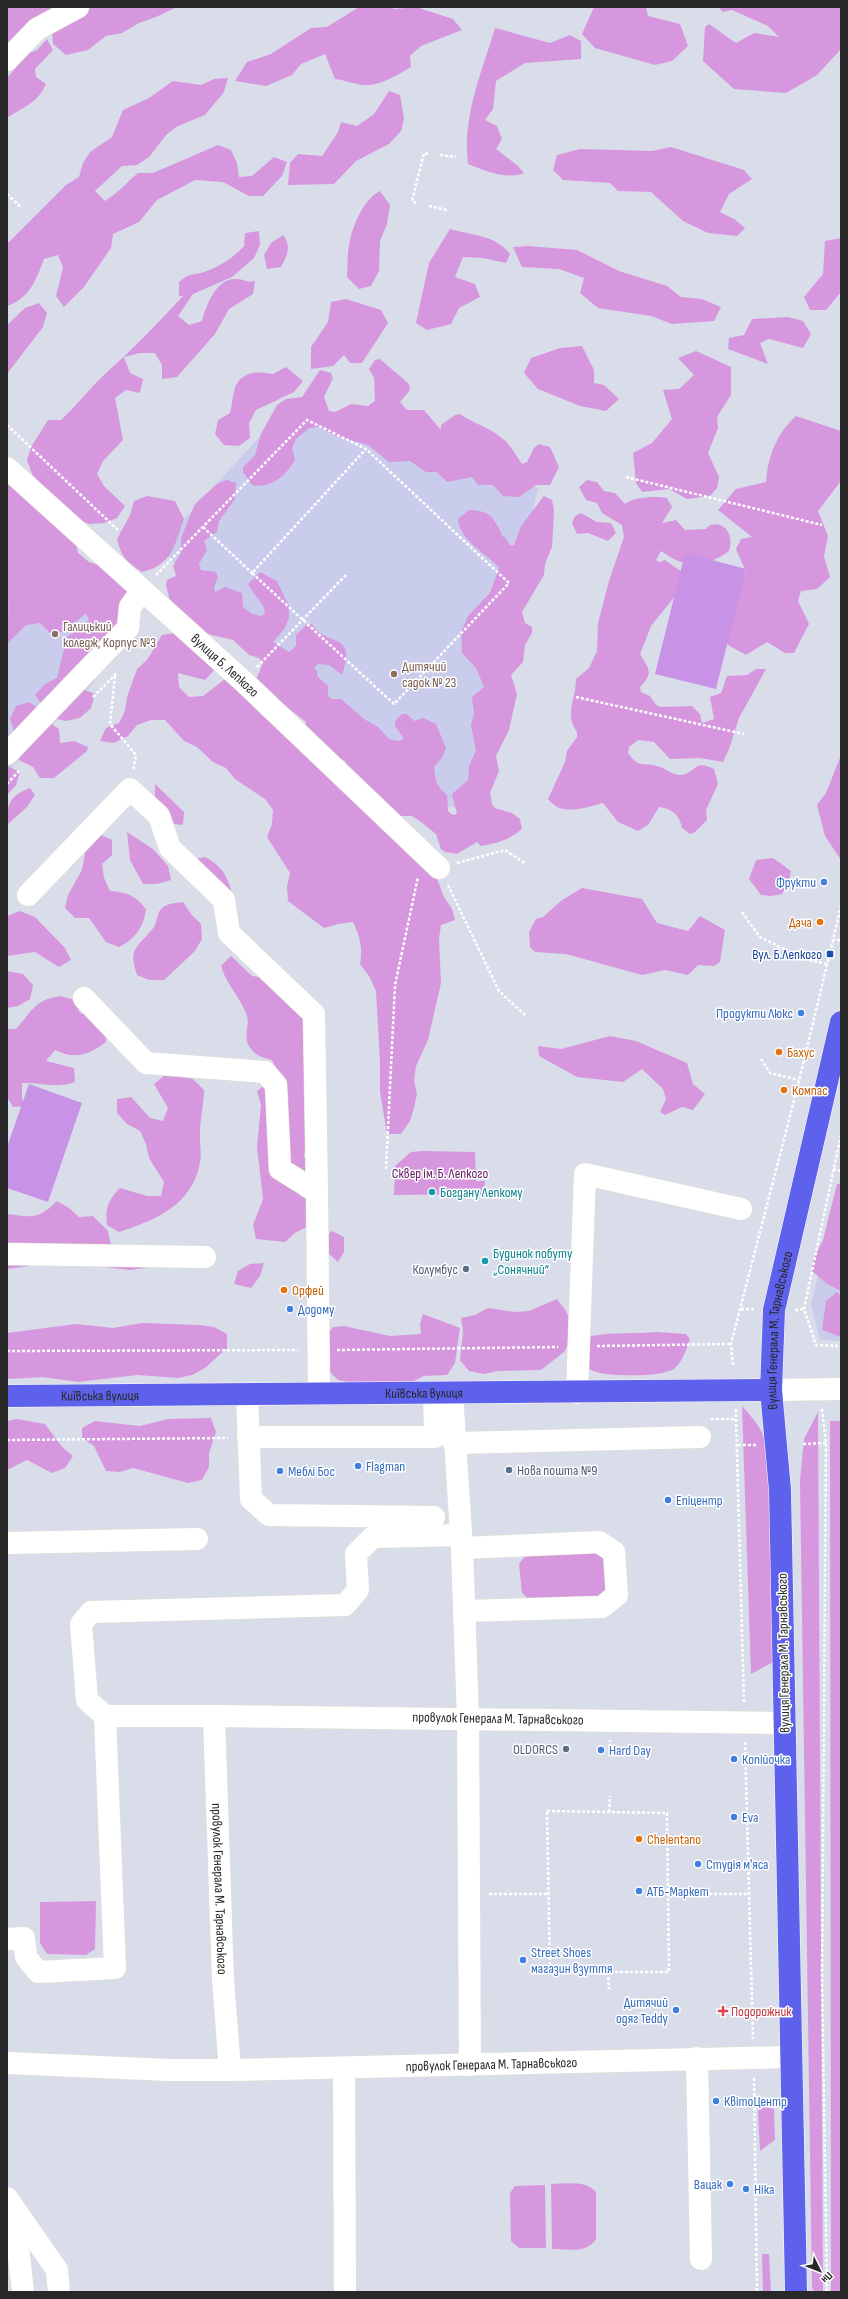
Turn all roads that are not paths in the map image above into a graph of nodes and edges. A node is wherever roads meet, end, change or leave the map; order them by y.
1 (78, 7) edge
2 (7, 60) edge
3 (7, 468) edge
4 (142, 590) junction
5 (7, 754) edge
6 (439, 868) road end
7 (28, 895) dead end
8 (84, 998) dead end
9 (841, 1022) edge
10 (317, 1192) junction
11 (741, 1209) dead end
12 (7, 1254) edge
13 (205, 1257) dead end
14 (841, 1389) edge
15 (771, 1390) junction
16 (577, 1393) junction
17 (247, 1394) junction
18 (319, 1394) junction
19 (443, 1394) junction
20 (7, 1396) edge
21 (702, 1428) road end
22 (248, 1437) junction
23 (445, 1440) junction
24 (434, 1517) dead end
25 (197, 1539) dead end
26 (461, 1541) junction
27 (7, 1543) edge
28 (464, 1611) junction
29 (105, 1716) junction
30 (214, 1716) junction
31 (468, 1718) junction
32 (785, 1723) junction
33 (7, 1939) edge
34 (791, 2057) junction
35 (697, 2058) junction
36 (7, 2063) edge
37 (470, 2065) junction
38 (344, 2068) junction
39 (230, 2070) junction
40 (10, 2202) edge
41 (701, 2259) dead end
42 (23, 2292) edge
43 (59, 2292) edge
44 (345, 2292) edge
45 (796, 2292) edge

1 - 2 street
3 - 4 street, вулиця Б. Лепкого
4 - 5 street
4 - 6 street, вулиця Б. Лепкого
7 - 10 street
8 - 10 street
9 - 15 main road, вулиця Генерала М. Тарнавського
10 - 18 street
11 - 16 street
12 - 13 street
14 - 15 street, Київська вулиця
15 - 16 main road, Київська вулиця
15 - 32 main road, вулиця Генерала М. Тарнавського
16 - 19 main road, Київська вулиця
17 - 18 main road, Київська вулиця
17 - 20 main road, Київська вулиця
17 - 22 street
18 - 19 main road, Київська вулиця
19 - 23 street
21 - 23 street
22 - 23 street
22 - 24 street
23 - 26 street
25 - 27 street
26 - 28 street
26 - 28 street
26 - 29 street
28 - 31 street
29 - 30 street
29 - 33 street
30 - 31 street, провулок Генерала М. Тарнавського
30 - 39 street, провулок Генерала М. Тарнавського
31 - 32 street, провулок Генерала М. Тарнавського
31 - 37 street
32 - 34 main road, вулиця Генерала М. Тарнавського
34 - 35 street, провулок Генерала М. Тарнавського
34 - 45 main road, вулиця Генерала М. Тарнавського
35 - 37 street, провулок Генерала М. Тарнавського
35 - 41 street
36 - 39 street
37 - 38 street, провулок Генерала М. Тарнавського
38 - 39 street, провулок Генерала М. Тарнавського
38 - 44 street
40 - 42 street
40 - 43 street

